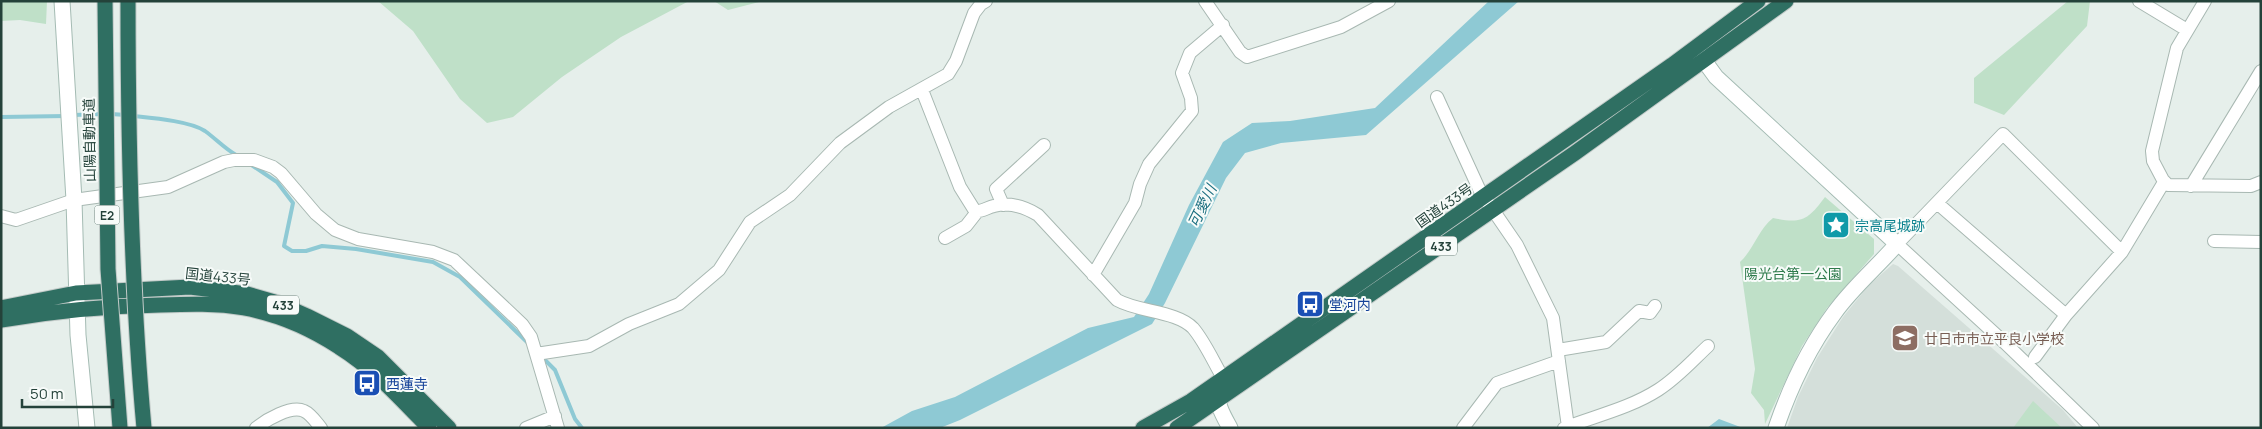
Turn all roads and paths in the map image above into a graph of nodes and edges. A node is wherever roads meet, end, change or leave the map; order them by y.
1 (62, 1) edge
2 (105, 1) edge
3 (128, 1) edge
4 (986, 1) edge
5 (1205, 1) edge
6 (1389, 1) edge
7 (1758, 1) edge
8 (1786, 1) edge
9 (2138, 1) edge
10 (2205, 1) edge
11 (1222, 25) junction
12 (2187, 30) junction
13 (1695, 48) junction
14 (1703, 62) junction
15 (2261, 71) edge
16 (922, 90) junction
17 (1436, 97) dead end
18 (1044, 145) dead end
19 (2164, 182) junction
20 (2261, 182) edge
21 (2191, 186) junction
22 (1484, 197) junction
23 (74, 200) junction
24 (1936, 203) junction
25 (1003, 205) junction
26 (1493, 210) junction
27 (977, 212) junction
28 (1, 216) edge
29 (16, 220) junction
30 (1, 228) edge
31 (945, 238) dead end
32 (2214, 241) dead end
33 (2261, 242) edge
34 (1897, 244) junction
35 (2122, 252) junction
36 (1093, 275) junction
37 (76, 293) junction
38 (1656, 306) dead end
39 (1, 308) edge
40 (76, 309) junction
41 (2066, 316) junction
42 (1, 320) edge
43 (1708, 346) dead end
44 (536, 354) junction
45 (1559, 355) junction
46 (2035, 357) dead end
47 (1223, 378) junction
48 (1218, 401) junction
49 (1204, 410) junction
50 (556, 422) edge
51 (1226, 422) edge
52 (1566, 427) edge
53 (87, 428) edge
54 (120, 428) edge
55 (144, 428) edge
56 (256, 428) edge
57 (320, 428) edge
58 (429, 428) edge
59 (449, 428) edge
60 (526, 428) edge
61 (1143, 428) edge
62 (1177, 428) edge
63 (1464, 428) edge
64 (1776, 428) edge
65 (2093, 428) edge

1 - 23 street
2 - 54 highway, 山陽自動車道 / E2, bridge
3 - 55 highway, E2, bridge
4 - 16 street
5 - 11 street
6 - 11 street
7 - 13 highway, 国道433号 / 433
8 - 14 highway, 433
9 - 12 street
10 - 12 street
11 - 36 street
12 - 19 street
13 - 14 street
13 - 22 highway, 国道433号 / 433
14 - 26 highway, 433
14 - 34 street
15 - 21 street
16 - 27 street
16 - 44 street
17 - 22 street
18 - 25 street
19 - 21 street
19 - 35 street
20 - 21 street
22 - 26 street
22 - 47 highway, 国道433号 / 433
23 - 29 street
23 - 37 street
23 - 44 street
24 - 34 street
24 - 35 street
24 - 41 street
25 - 27 street
25 - 36 street
26 - 45 street
26 - 48 highway, 433
27 - 31 street
28 - 29 street
29 - 30 street
32 - 33 street
34 - 64 street
34 - 65 street
35 - 41 street
36 - 47 street
37 - 39 highway, 国道433号 / 433
37 - 40 street
37 - 59 highway, 国道433号 / 433
38 - 45 street
40 - 42 highway, 国道433号 / 433
40 - 53 street
40 - 58 highway, 国道433号 / 433
41 - 46 street
43 - 52 street
44 - 50 street
45 - 52 street
45 - 63 street
47 - 48 street
47 - 61 highway, 国道433号 / 433
48 - 49 highway, 433
48 - 51 street
49 - 51 street
49 - 62 highway, 433
50 - 60 street
56 - 57 street

